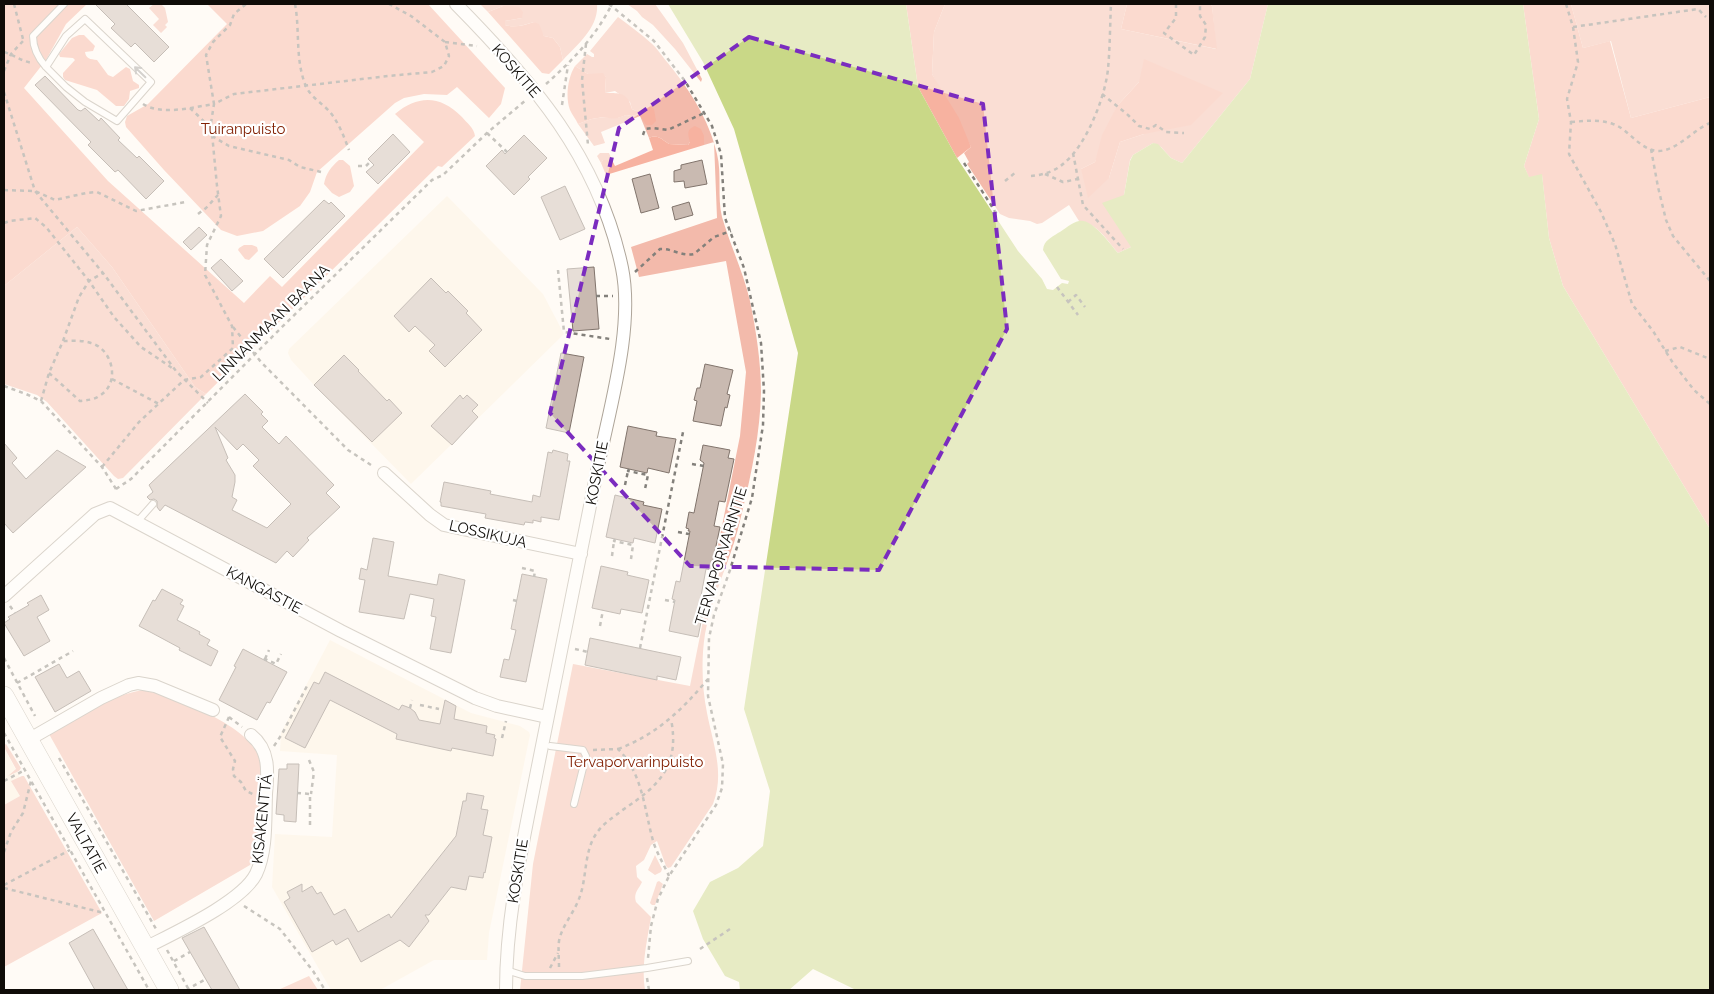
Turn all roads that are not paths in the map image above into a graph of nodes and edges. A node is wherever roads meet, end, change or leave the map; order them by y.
1 (64, 4) edge
2 (456, 4) edge
3 (45, 66) junction
4 (384, 472) road end
5 (153, 504) dead end
6 (136, 523) junction
7 (581, 554) junction
8 (7, 601) edge
9 (4, 696) edge
10 (214, 710) dead end
11 (547, 716) junction
12 (36, 735) junction
13 (251, 735) road end
14 (550, 746) dead end
15 (574, 804) dead end
16 (154, 944) junction
17 (688, 961) dead end
18 (506, 970) junction
19 (169, 990) edge
20 (506, 990) edge

1 - 3 lane
2 - 7 street, KOSKITIE
3 -> 3 lane
4 - 7 street, LOSSIKUJA
5 - 6 lane
6 - 8 street, KANGASTIE
6 - 11 street, KANGASTIE
7 - 11 street, KOSKITIE
9 - 12 street, VALTATIE
10 - 12 street
11 - 18 street, KOSKITIE
12 - 16 street, VALTATIE
13 - 16 street, KISAKENTTÄ
14 - 15 lane
16 - 19 street, VALTATIE
17 - 18 lane
18 - 20 street, KOSKITIE

